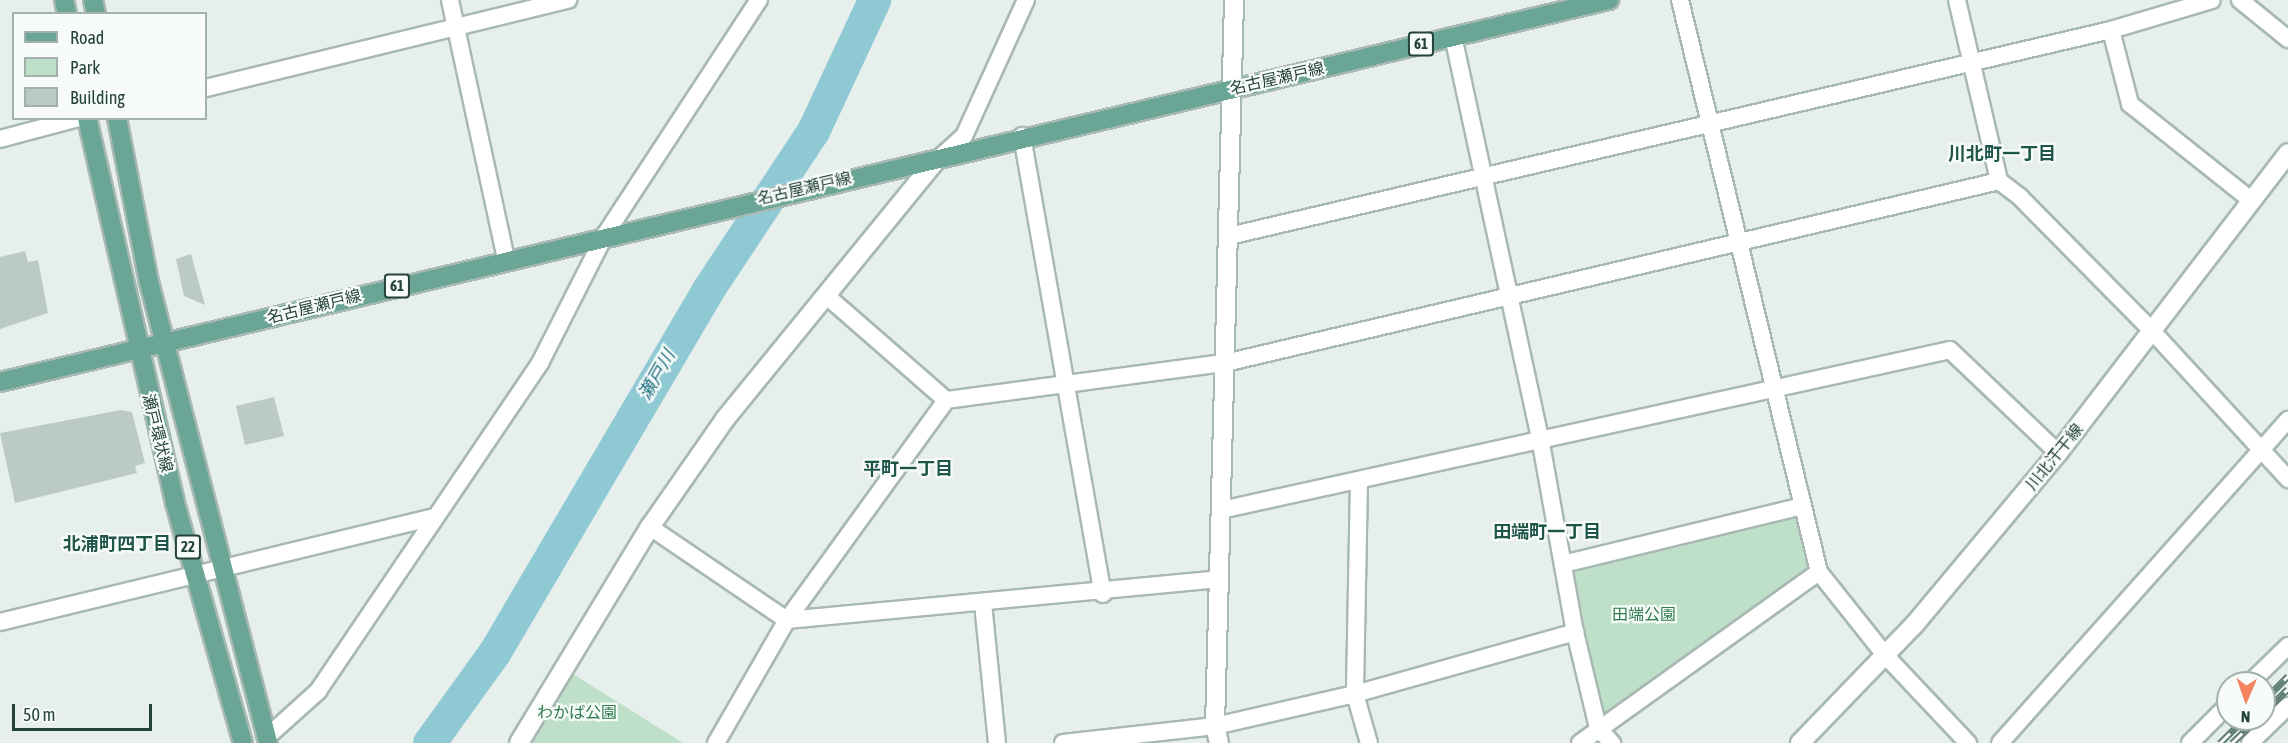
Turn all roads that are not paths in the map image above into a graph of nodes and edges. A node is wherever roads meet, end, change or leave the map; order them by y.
1 (450, 0) edge
2 (568, 0) edge
3 (759, 0) edge
4 (1026, 0) edge
5 (1234, 0) edge
6 (1609, 0) edge
7 (1680, 0) edge
8 (1957, 0) edge
9 (2212, 0) edge
10 (2240, 0) edge
11 (457, 25) junction
12 (2111, 30) junction
13 (1453, 36) junction
14 (2288, 39) edge
15 (1971, 63) junction
16 (207, 88) edge
17 (1233, 88) junction
18 (72, 120) edge
19 (87, 120) edge
20 (117, 120) edge
21 (1709, 124) junction
22 (1022, 136) junction
23 (0, 140) edge
24 (2288, 153) edge
25 (934, 163) junction
26 (1486, 174) junction
27 (1999, 181) junction
28 (2252, 201) junction
29 (605, 236) junction
30 (1229, 236) junction
31 (1738, 246) junction
32 (506, 259) junction
33 (829, 298) junction
34 (1511, 298) junction
35 (2153, 332) junction
36 (164, 343) junction
37 (137, 349) junction
38 (1225, 363) junction
39 (0, 382) edge
40 (1068, 383) junction
41 (1774, 387) junction
42 (946, 400) junction
43 (2288, 420) edge
44 (1540, 438) junction
45 (2058, 453) junction
46 (2260, 453) junction
47 (2288, 479) edge
48 (1359, 481) junction
49 (1802, 506) junction
50 (1221, 510) junction
51 (431, 518) junction
52 (650, 527) junction
53 (1563, 564) junction
54 (223, 570) junction
55 (195, 572) junction
56 (1819, 572) junction
57 (1219, 579) junction
58 (1103, 594) junction
59 (983, 603) junction
60 (787, 620) junction
61 (0, 622) edge
62 (1575, 632) junction
63 (2288, 646) edge
64 (1885, 654) junction
65 (2262, 671) edge
66 (1355, 694) junction
67 (2288, 706) edge
68 (2216, 717) edge
69 (1598, 728) junction
70 (1217, 734) edge
71 (267, 740) edge
72 (243, 743) edge
73 (519, 743) edge
74 (716, 743) edge
75 (997, 743) edge
76 (1063, 743) edge
77 (1369, 743) edge
78 (1580, 743) edge
79 (1611, 743) edge
80 (1800, 743) edge
81 (1968, 743) edge
82 (2000, 743) edge
83 (2190, 743) edge
84 (2250, 743) edge

1 - 11 street
2 - 11 street
3 - 29 street
4 - 25 street
5 - 17 street
6 - 13 main road, 名古屋瀬戸線 / 61
7 - 21 street
8 - 15 street
9 - 12 street
10 - 14 street
11 - 16 street
11 - 32 street
12 - 15 street
12 - 28 street
13 - 17 main road, 名古屋瀬戸線 / 61
13 - 26 street
15 - 21 street
15 - 27 street
17 - 22 main road, 名古屋瀬戸線 / 61
17 - 30 street
18 - 23 street
19 - 37 main road, 瀬戸環状線 / 22
20 - 36 main road, 瀬戸環状線 / 22
21 - 26 street
21 - 31 street
22 - 25 main road, 名古屋瀬戸線 / 61
22 - 40 street
24 - 28 street, 川北汗干線
25 - 29 main road, 名古屋瀬戸線 / 61
25 - 33 street
26 - 30 street
26 - 34 street
27 - 31 street
27 - 35 street
28 - 35 street, 川北汗干線
29 - 32 main road, 名古屋瀬戸線 / 61
29 - 51 street
30 - 38 street
31 - 34 street
31 - 41 street
32 - 36 main road, 名古屋瀬戸線 / 61
33 - 42 street
33 - 52 street
34 - 38 street
34 - 44 street
35 - 45 street, 川北汗干線
35 - 46 street
36 - 37 main road, 名古屋瀬戸線 / 61
36 - 54 main road, 瀬戸環状線 / 22
37 - 39 main road, 名古屋瀬戸線 / 61
37 - 55 main road, 瀬戸環状線 / 22
38 - 40 street
38 - 50 street
40 - 42 street
40 - 58 street
41 - 44 street
41 - 45 street
41 - 49 street
42 - 60 street
43 - 46 street
44 - 48 street
44 - 53 street
45 - 64 street, 川北汗干線
46 - 47 street
46 - 82 street
48 - 50 street
48 - 66 street
49 - 53 street
49 - 56 street
50 - 57 street
51 - 54 street
51 - 71 street
52 - 60 street
52 - 73 street
53 - 62 street
54 - 55 street
54 - 71 main road, 瀬戸環状線 / 22
55 - 61 street
55 - 72 main road, 瀬戸環状線 / 22
56 - 64 street
56 - 69 street
57 - 58 street
57 - 70 street
58 - 59 street
59 - 60 street
59 - 75 street
60 - 74 street
62 - 66 street
62 - 69 street
63 - 65 street
64 - 80 street, 川北汗干線
64 - 81 street
66 - 70 street
66 - 77 street
67 - 84 street
68 - 83 street
69 - 78 street
69 - 79 street
70 - 76 street

